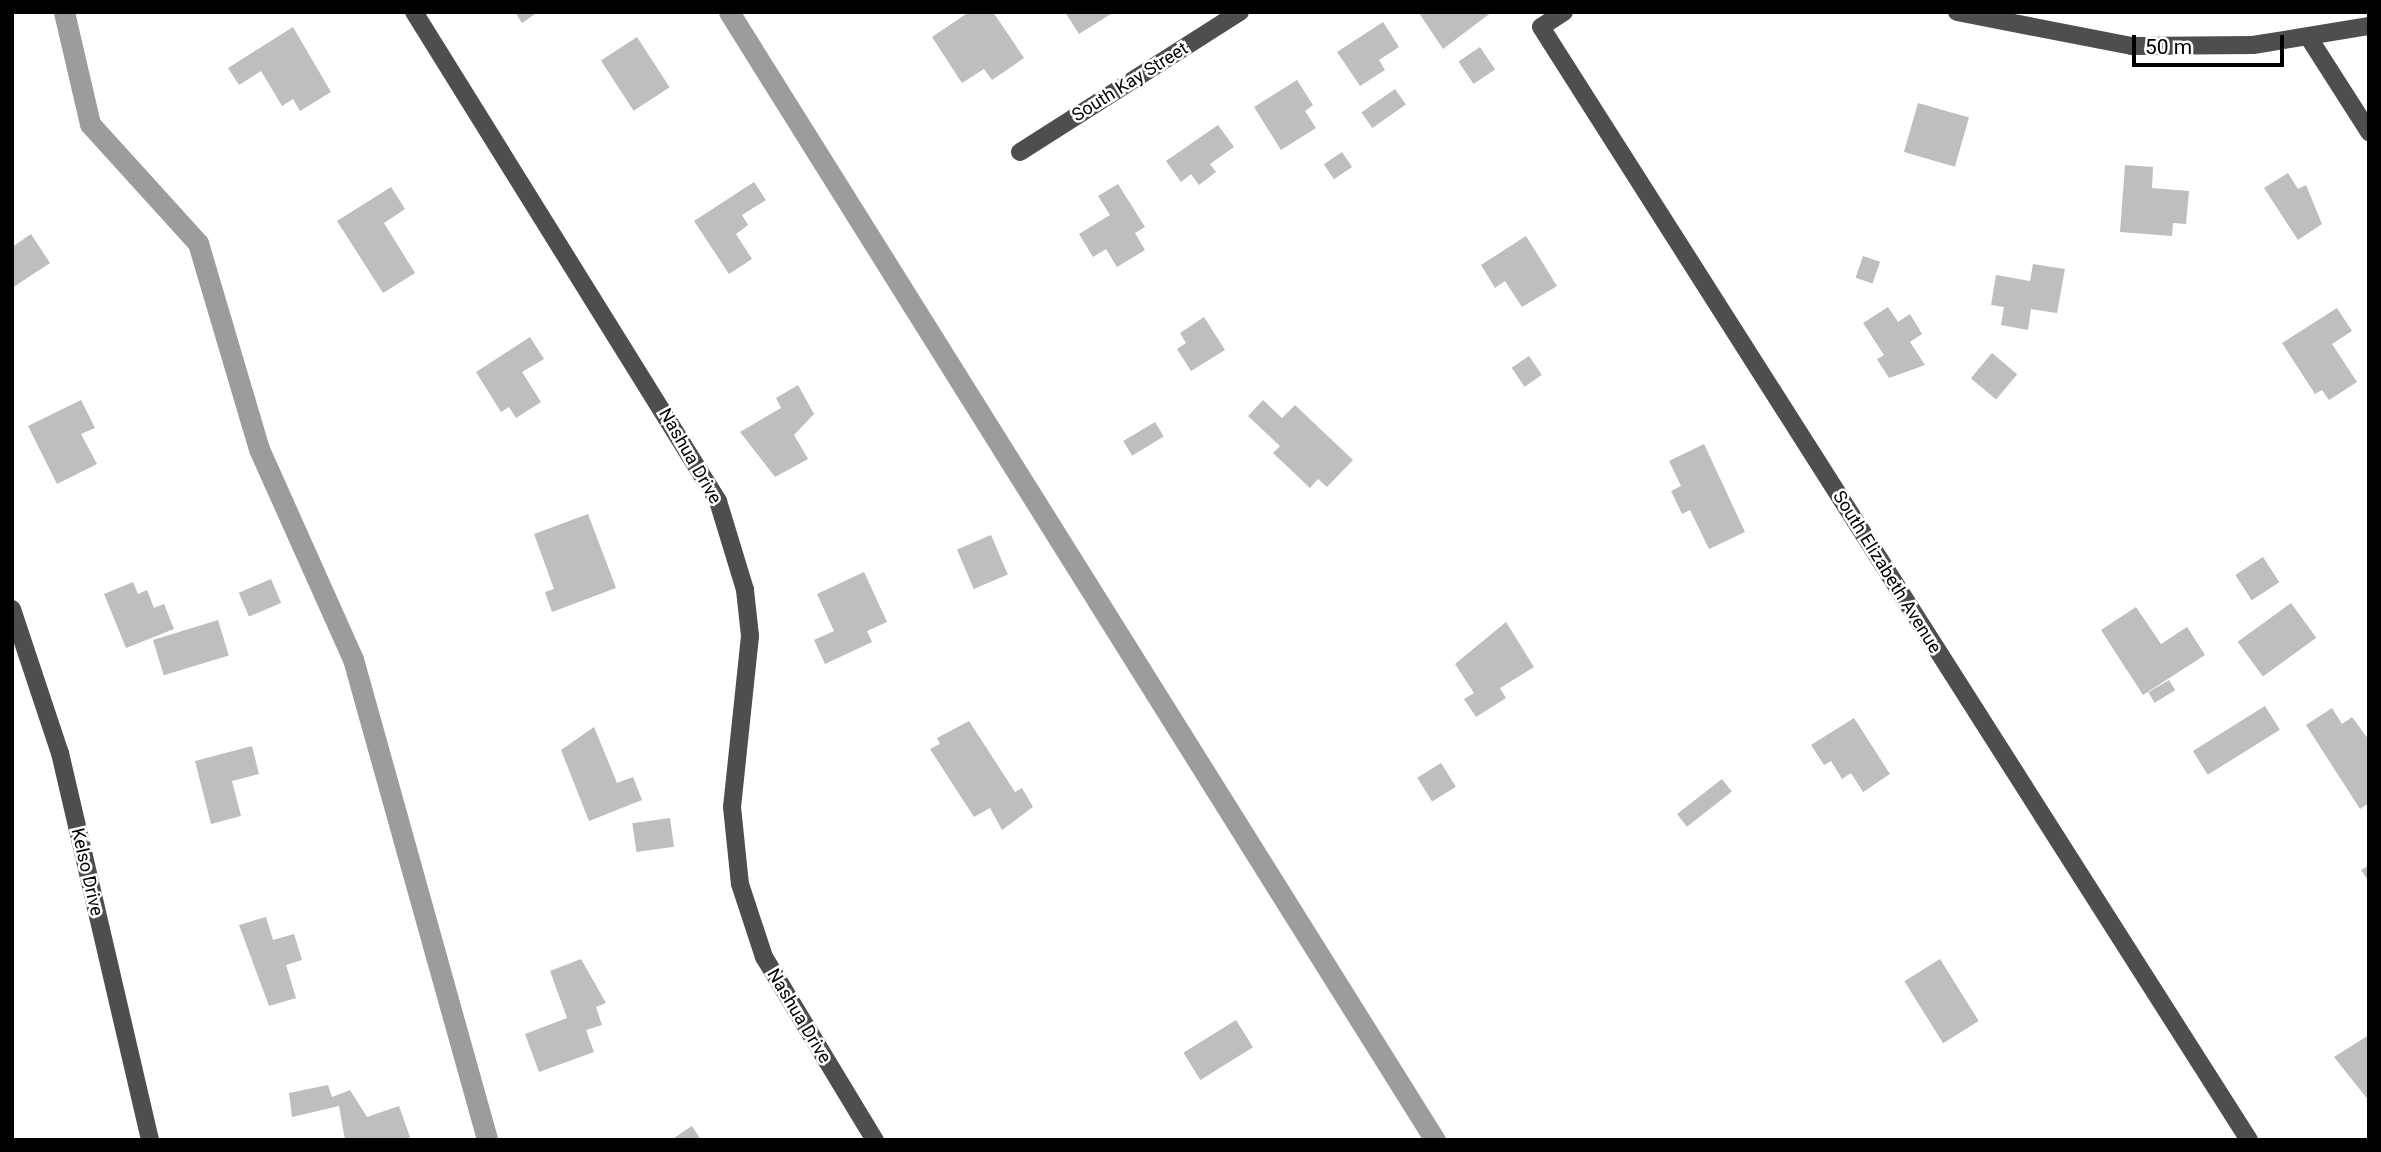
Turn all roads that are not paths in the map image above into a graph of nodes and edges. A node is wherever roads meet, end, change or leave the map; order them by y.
1 (414, 12) edge
2 (1240, 12) edge
3 (1564, 12) edge
4 (1957, 12) edge
5 (2369, 26) edge
6 (2309, 38) junction
7 (2369, 132) edge
8 (1020, 152) dead end
9 (12, 609) edge
10 (150, 1140) edge
11 (874, 1140) edge
12 (2249, 1140) edge

1 - 11 street, Nashua Drive
2 - 8 street, South Kay Street
3 - 12 street, South Elizabeth Avenue
4 - 6 street
5 - 6 street
6 - 7 street
9 - 10 street, Kelso Drive

